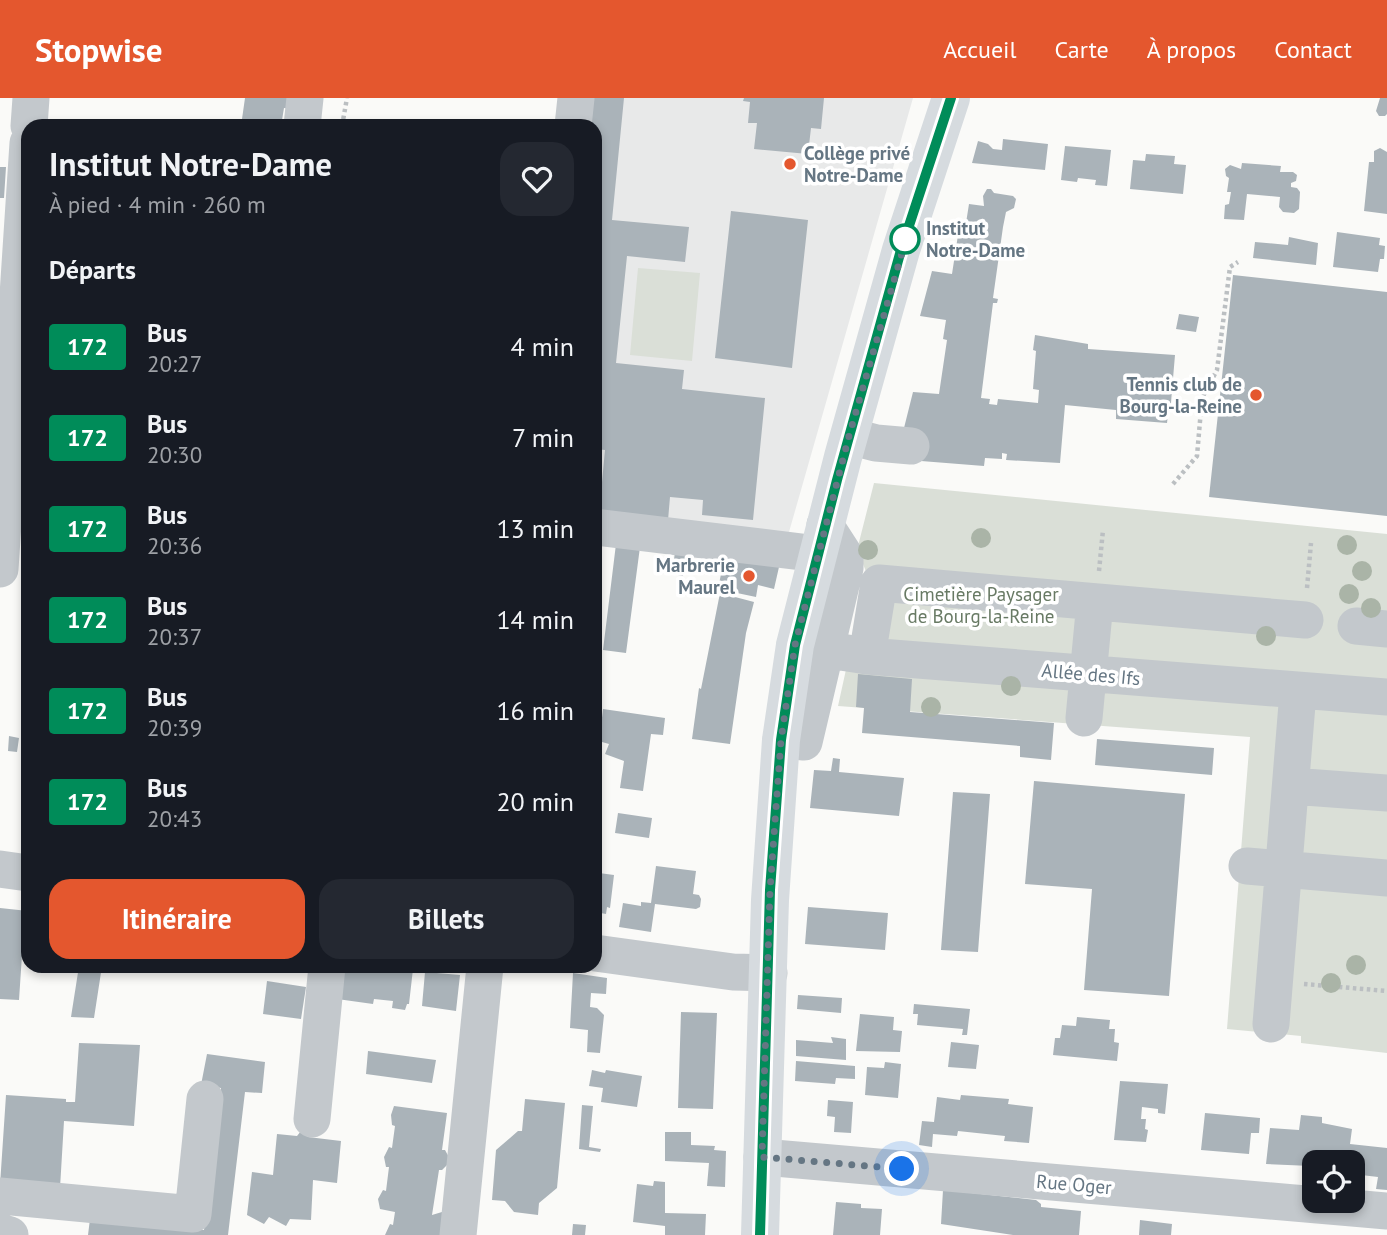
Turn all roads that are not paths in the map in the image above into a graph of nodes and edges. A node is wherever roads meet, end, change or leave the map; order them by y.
1 (31, 98) edge
2 (305, 98) edge
3 (576, 98) edge
4 (951, 98) edge
5 (30, 119) edge
6 (303, 119) edge
7 (574, 119) edge
8 (21, 250) edge
9 (849, 436) junction
10 (911, 446) dead end
11 (602, 527) edge
12 (822, 539) junction
13 (0, 569) edge
14 (1095, 602) junction
15 (1305, 620) dead end
16 (811, 647) junction
17 (867, 656) junction
18 (1088, 674) junction
19 (1298, 692) junction
20 (1387, 697) edge
21 (1084, 718) dead end
22 (1291, 786) junction
23 (1387, 793) edge
24 (1247, 866) dead end
25 (0, 869) edge
26 (1284, 869) junction
27 (21, 872) edge
28 (1387, 878) edge
29 (602, 954) edge
30 (326, 973) edge
31 (484, 973) edge
32 (769, 973) junction
33 (1271, 1024) dead end
34 (205, 1099) dead end
35 (312, 1119) dead end
36 (762, 1157) junction
37 (0, 1196) edge
38 (1387, 1211) edge
39 (0, 1232) edge
40 (10, 1235) edge
41 (458, 1235) edge
42 (760, 1235) edge

1 - 5 street
2 - 6 street
3 - 7 street
4 - 9 main road
8 - 13 street
9 - 10 street
9 - 12 main road
11 - 12 street
12 - 16 main road
14 - 15 street
14 - 17 street
14 - 18 street
16 - 17 street, Allée des Ifs
16 - 32 main road
17 - 18 street, Allée des Ifs
18 - 19 street, Allée des Ifs
18 - 21 street
19 - 20 street, Allée des Ifs
19 - 22 street
22 - 23 street
22 - 26 street
24 - 26 street
25 - 27 street
26 - 28 street
26 - 33 street
29 - 32 street
30 - 35 street
31 - 41 street
32 - 36 main road
34 - 37 street
36 - 38 street, Rue Oger
36 - 42 main road
39 - 40 street

